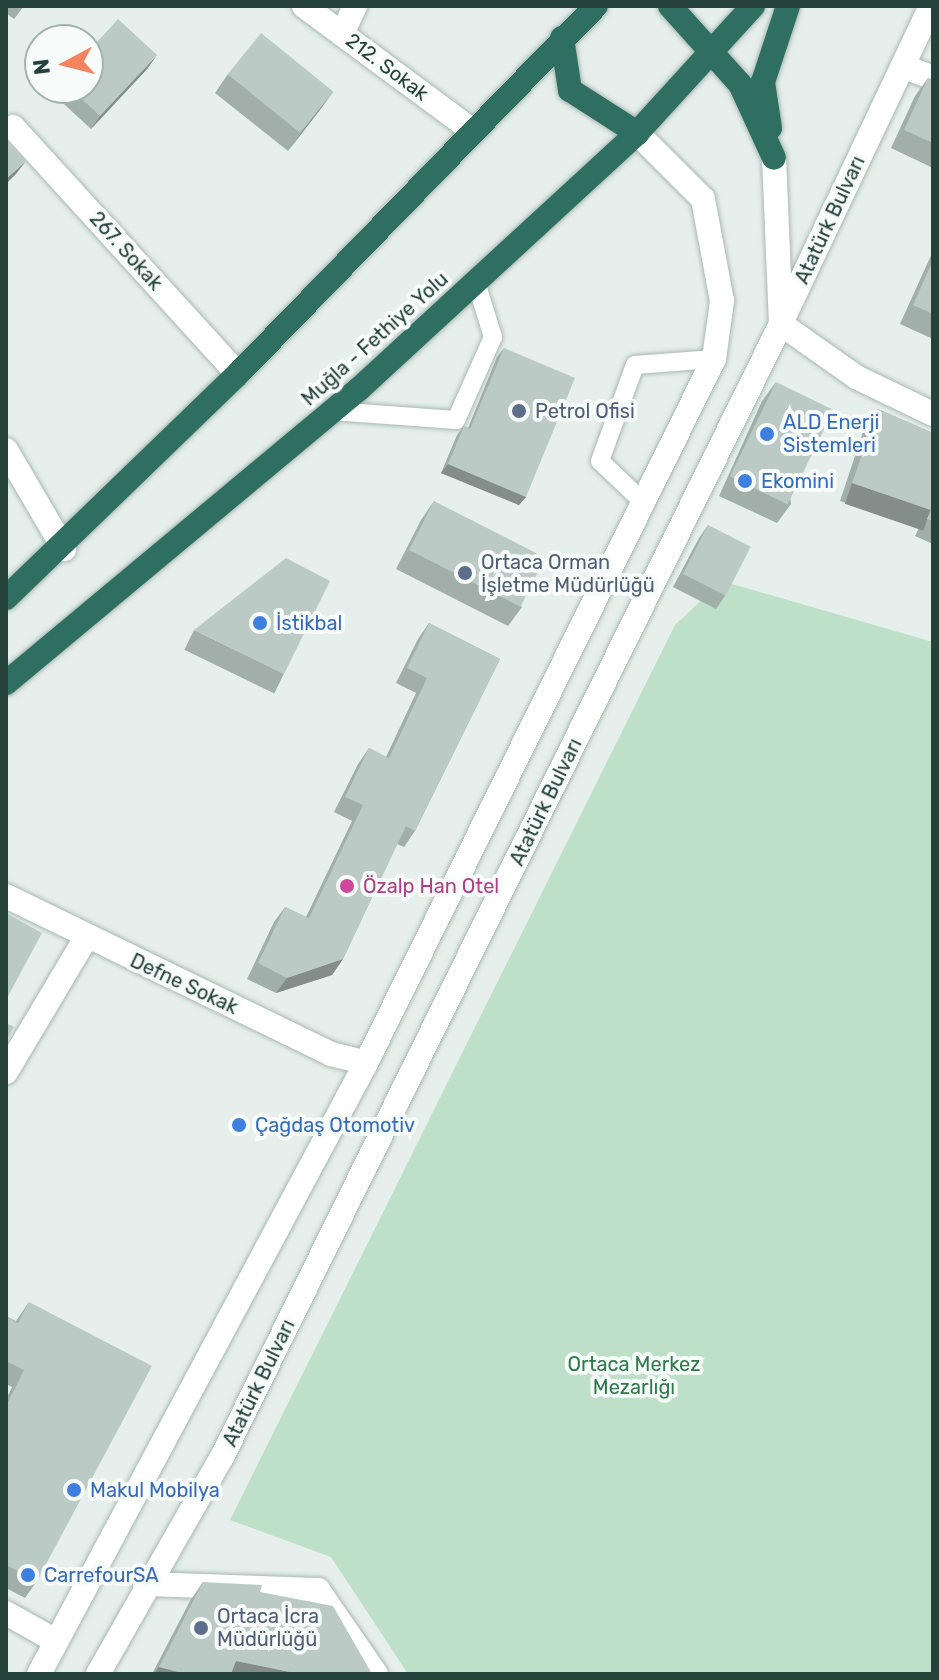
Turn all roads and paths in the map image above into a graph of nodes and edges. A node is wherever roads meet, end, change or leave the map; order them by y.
1 (304, 6) edge
2 (355, 6) edge
3 (596, 6) edge
4 (670, 6) edge
5 (753, 6) edge
6 (788, 6) edge
7 (931, 6) edge
8 (342, 34) junction
9 (562, 38) junction
10 (714, 52) junction
11 (903, 66) junction
12 (933, 78) edge
13 (13, 127) dead end
14 (470, 129) junction
15 (637, 133) junction
16 (774, 158) junction
17 (476, 282) junction
18 (781, 324) junction
19 (714, 359) junction
20 (238, 374) junction
21 (333, 411) junction
22 (933, 414) edge
23 (6, 450) edge
24 (643, 502) junction
25 (64, 549) junction
26 (6, 598) edge
27 (6, 683) edge
28 (6, 896) edge
29 (86, 938) junction
30 (366, 1063) junction
31 (6, 1072) edge
32 (145, 1584) junction
33 (6, 1613) edge
34 (56, 1641) junction
35 (39, 1674) edge
36 (98, 1674) edge
37 (376, 1674) edge

1 - 8 main road, 212. Sokak
2 - 8 main road
3 - 9 highway
4 - 10 highway
5 - 10 highway, Muğla - Fethiye Yolu
6 - 16 highway
7 - 11 main road, Atatürk Bulvarı
8 - 14 main road, 212. Sokak
9 - 14 highway
9 - 15 highway
10 - 15 highway, Muğla - Fethiye Yolu
10 - 16 highway
11 - 12 main road
11 - 18 main road, Atatürk Bulvarı
13 - 20 main road, 267. Sokak
14 - 20 highway
15 - 17 highway, Muğla - Fethiye Yolu
15 - 19 main road
16 - 18 main road
17 - 21 highway, Muğla - Fethiye Yolu
17 - 21 lane
18 - 22 main road
18 - 32 main road, Atatürk Bulvarı
19 - 24 main road
19 - 24 lane
20 - 25 highway
21 - 27 highway, Muğla - Fethiye Yolu
23 - 25 main road
24 - 30 main road
25 - 26 highway
28 - 29 main road, Defne Sokak
29 - 30 main road, Defne Sokak
29 - 31 main road
30 - 34 main road
32 - 36 main road, Atatürk Bulvarı
32 - 37 main road
33 - 34 main road
34 - 35 main road

